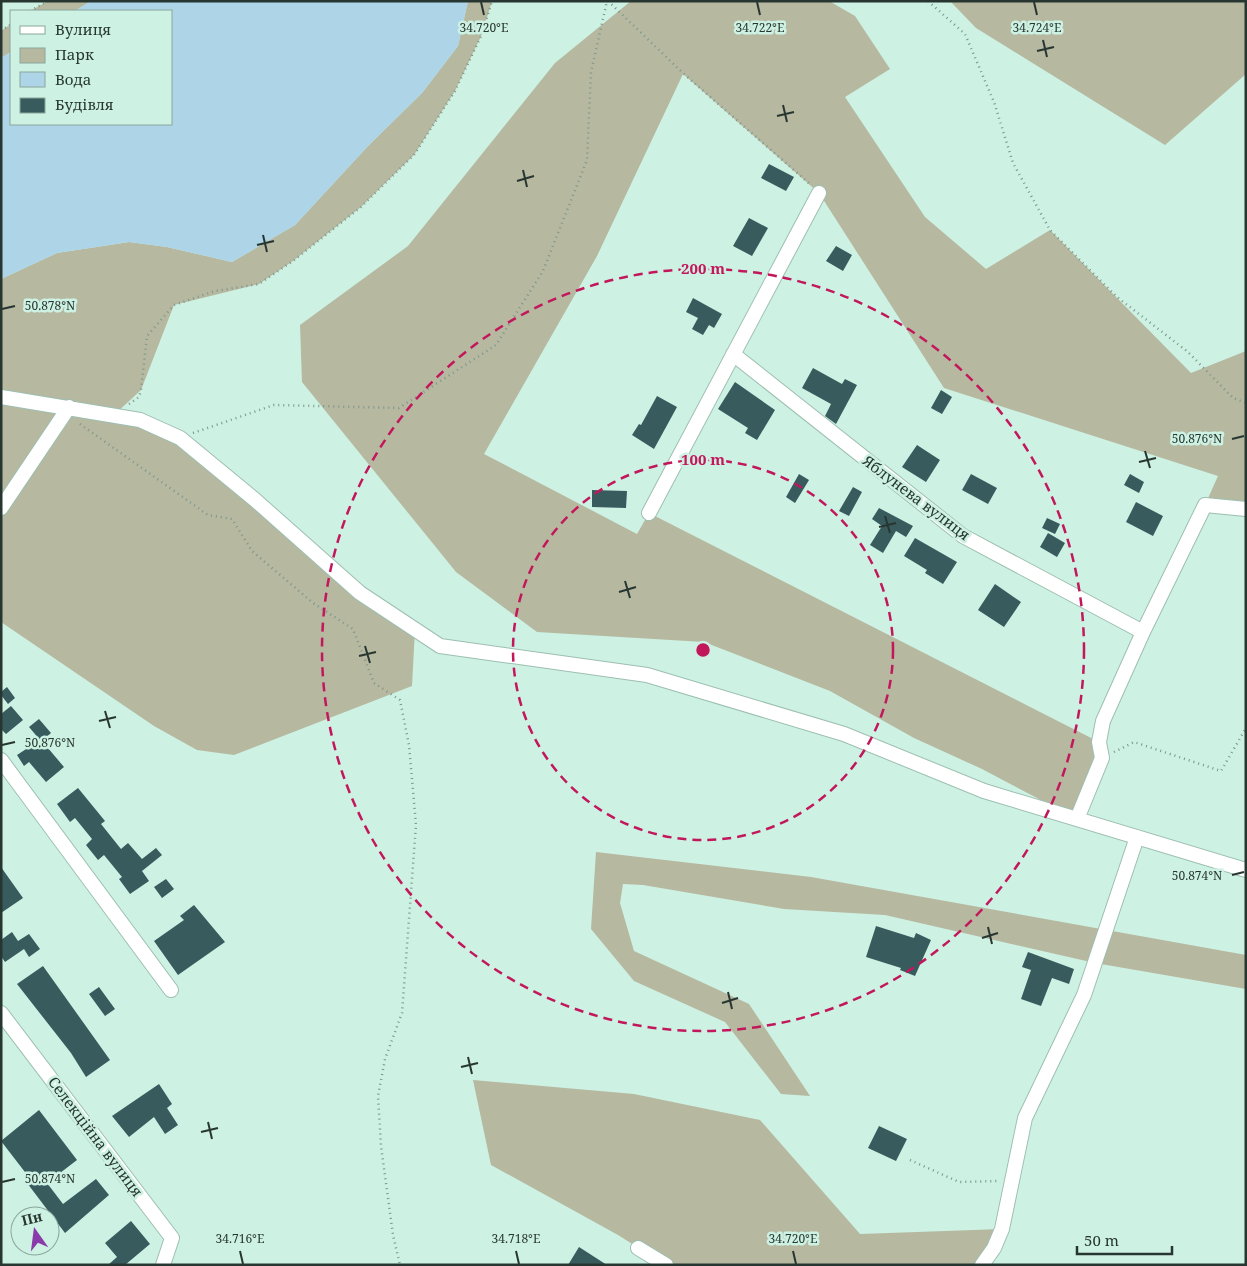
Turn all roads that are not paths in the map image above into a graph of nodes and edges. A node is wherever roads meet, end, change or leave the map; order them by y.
1 (819, 193) road end
2 (733, 354) junction
3 (1, 396) edge
4 (68, 409) junction
5 (1, 508) edge
6 (1246, 509) edge
7 (649, 513) dead end
8 (1143, 632) junction
9 (1, 760) edge
10 (1077, 819) junction
11 (1137, 837) junction
12 (1246, 870) edge
13 (171, 990) dead end
14 (1, 1013) edge
15 (638, 1248) dead end
16 (163, 1265) edge
17 (666, 1265) edge
18 (982, 1265) edge

1 - 2 street
2 - 7 street
2 - 8 street, Яблунева вулиця
3 - 4 street
4 - 5 street
4 - 10 street
6 - 8 street
8 - 10 street
9 - 13 street
10 - 11 street
11 - 12 street
11 - 18 street
14 - 16 street, Селекційна вулиця
15 - 17 street

